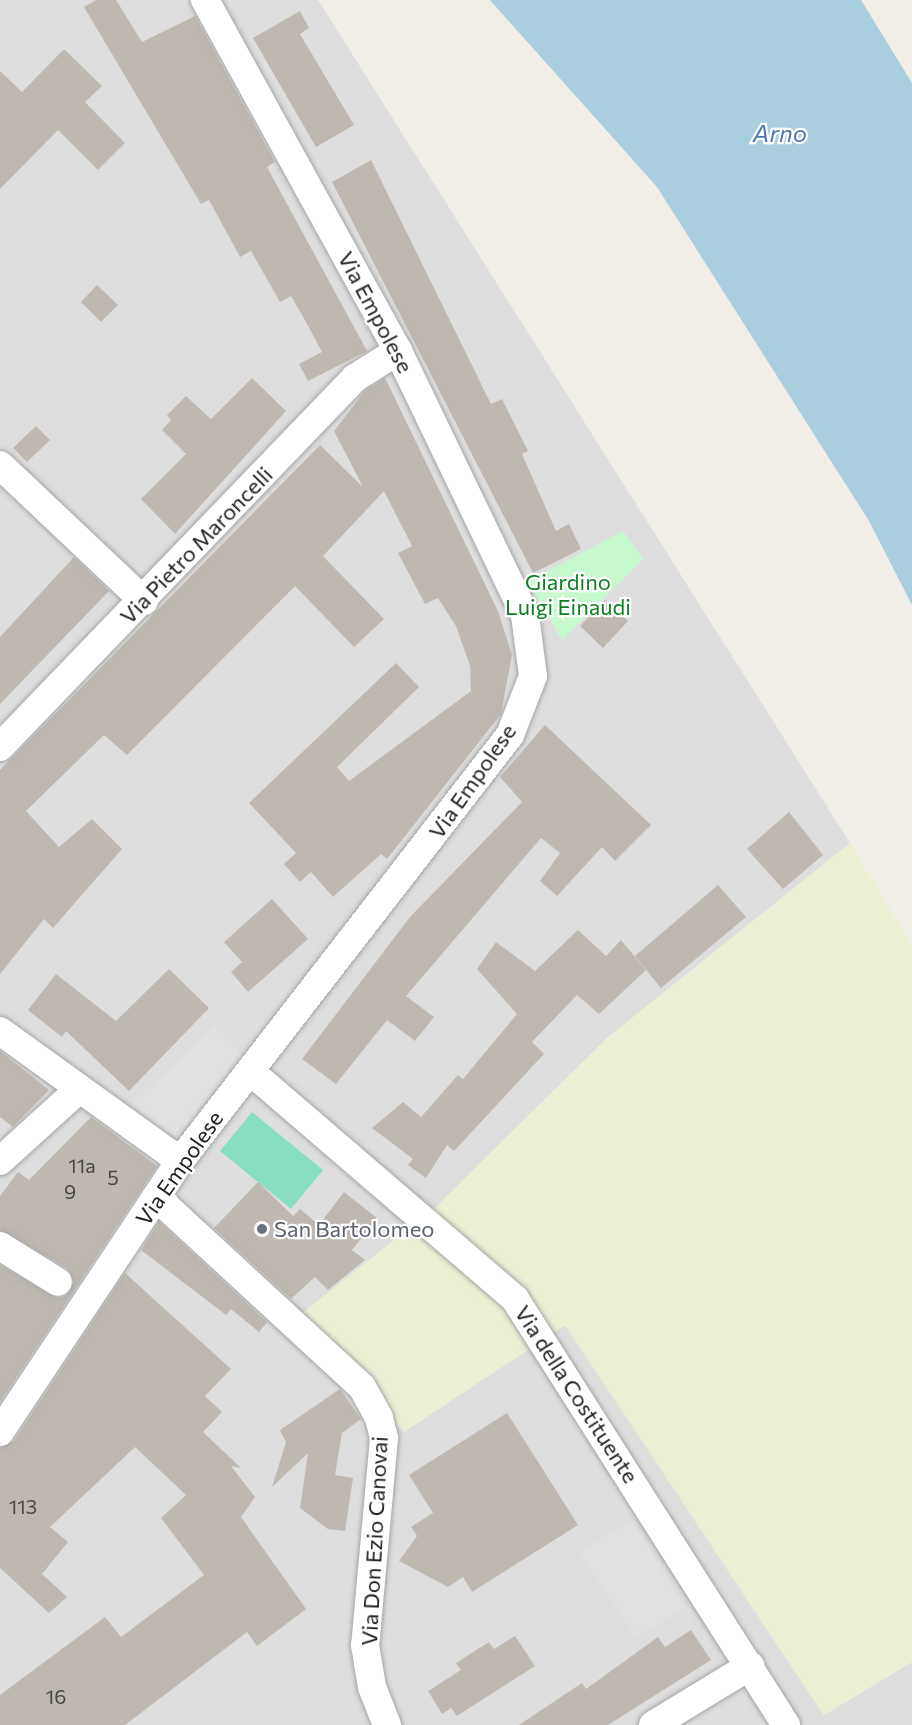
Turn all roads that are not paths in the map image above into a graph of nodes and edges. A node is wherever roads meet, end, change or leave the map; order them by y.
1 (206, 0) edge
2 (398, 351) junction
3 (0, 465) edge
4 (144, 601) junction
5 (0, 747) edge
6 (0, 1030) edge
7 (250, 1071) junction
8 (78, 1090) junction
9 (0, 1161) edge
10 (180, 1161) junction
11 (156, 1197) junction
12 (0, 1246) edge
13 (77, 1293) junction
14 (0, 1432) edge
15 (750, 1666) junction
16 (387, 1725) edge
17 (653, 1725) edge
18 (786, 1725) edge

1 - 2 street, Via Empolese
2 - 4 street, Via Pietro Maroncelli
2 - 7 street, Via Empolese
3 - 4 street
4 - 5 street, Via Pietro Maroncelli
6 - 8 street
7 - 10 street, Via Empolese
7 - 15 street, Via della Costituente
8 - 9 street
8 - 10 street
10 - 11 street, Via Empolese
11 - 13 street, Via Empolese
11 - 16 street, Via Don Ezio Canovai
12 - 13 street
13 - 14 street, Via Empolese
15 - 17 street
15 - 18 street, Via della Costituente

